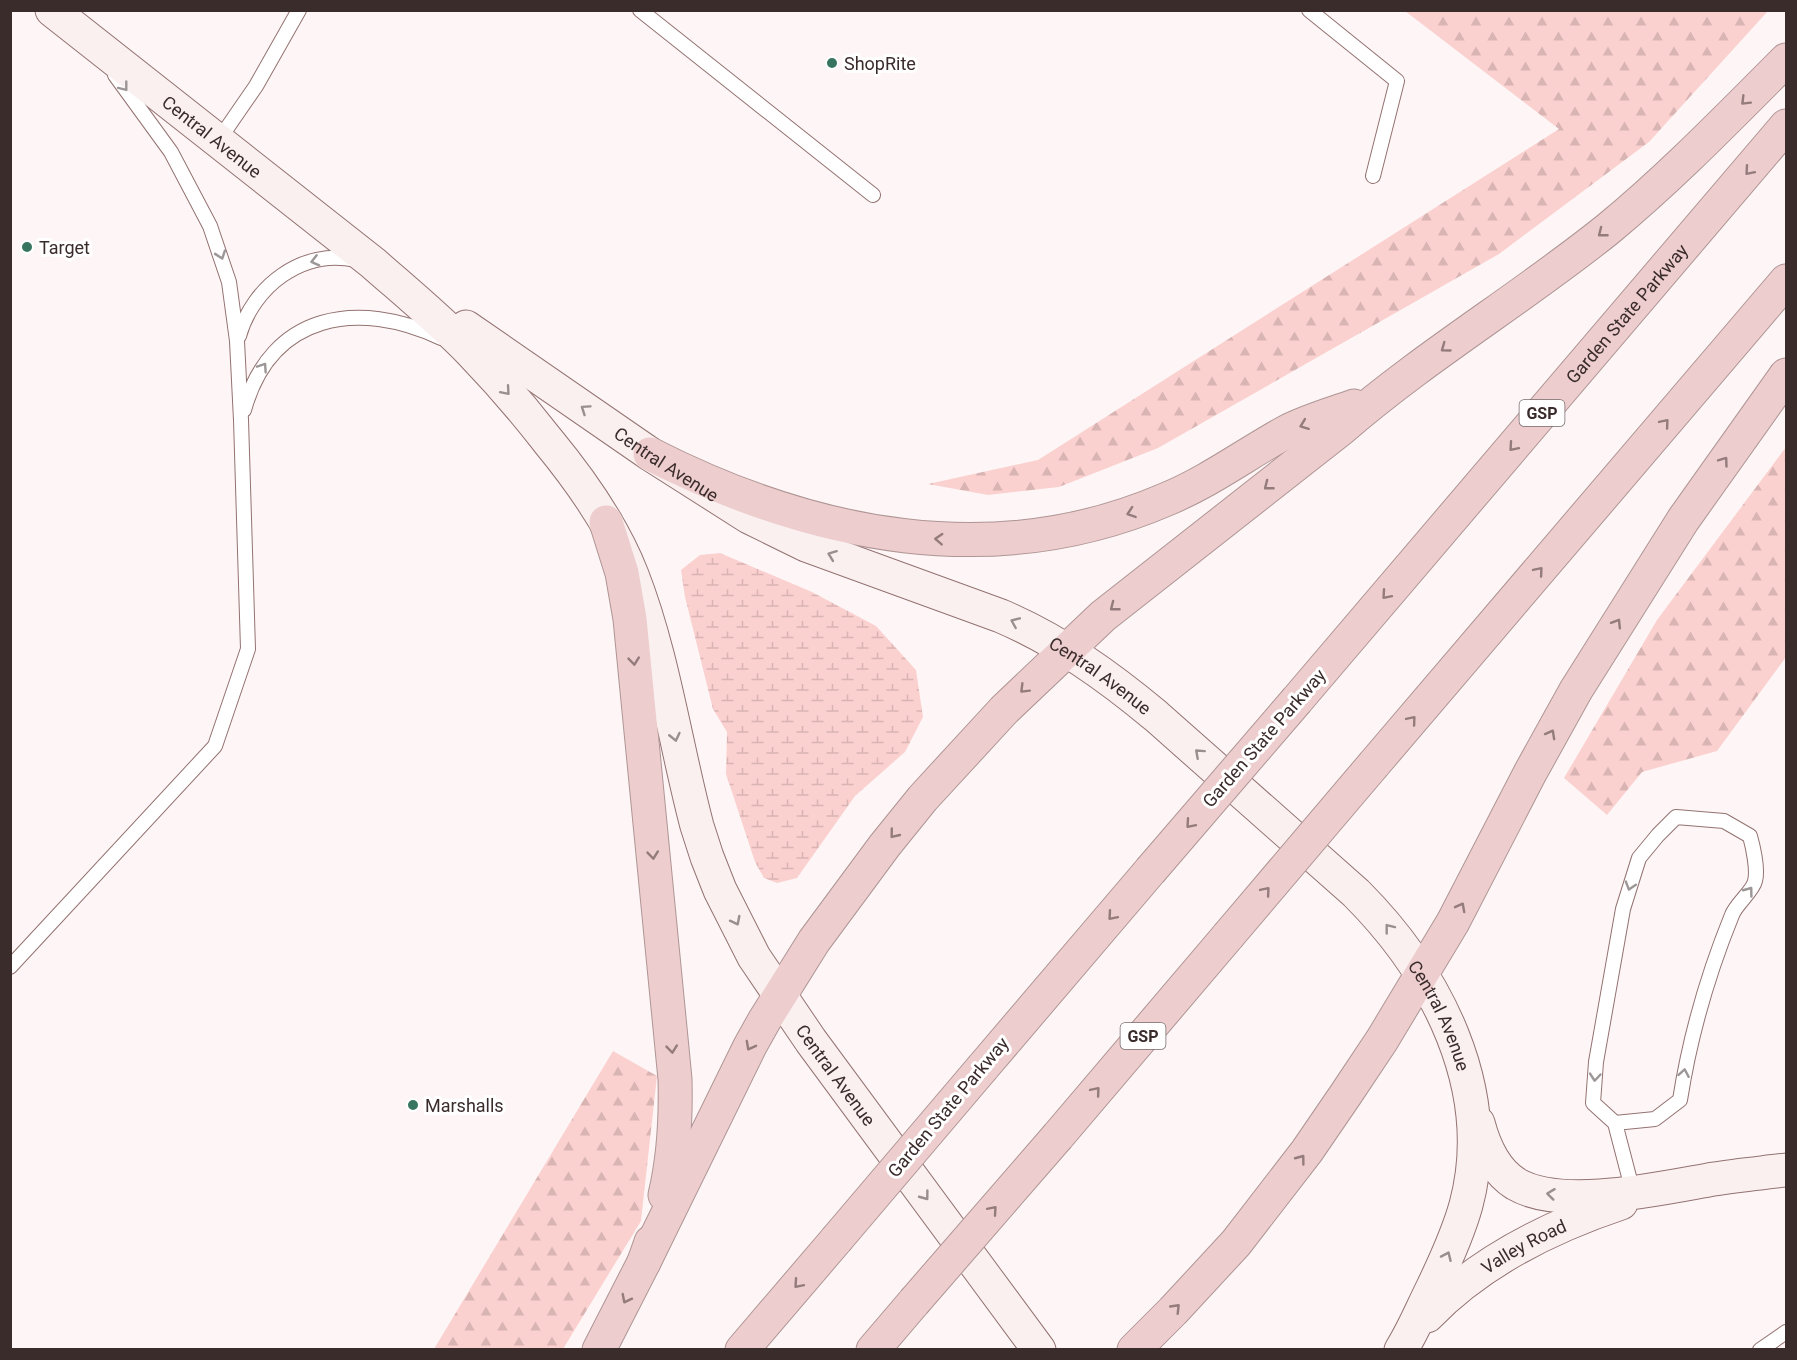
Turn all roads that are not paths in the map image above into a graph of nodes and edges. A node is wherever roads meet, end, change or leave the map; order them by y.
1 (299, 10) edge
2 (640, 10) edge
3 (1309, 10) edge
4 (62, 19) edge
5 (1786, 60) edge
6 (1786, 126) edge
7 (218, 142) junction
8 (1373, 176) dead end
9 (873, 195) dead end
10 (373, 263) junction
11 (1786, 281) edge
12 (237, 341) junction
13 (471, 352) junction
14 (1786, 375) edge
15 (1378, 396) junction
16 (242, 420) junction
17 (650, 454) junction
18 (606, 522) junction
19 (1066, 649) junction
20 (10, 967) edge
21 (1422, 976) junction
22 (780, 996) junction
23 (1471, 1098) junction
24 (1615, 1123) junction
25 (1786, 1170) edge
26 (1672, 1187) junction
27 (1633, 1192) junction
28 (644, 1262) junction
29 (1786, 1332) edge
30 (1402, 1348) edge
31 (599, 1350) edge
32 (742, 1350) edge
33 (873, 1350) edge
34 (1039, 1350) edge
35 (1134, 1350) edge
36 (1760, 1350) edge

1 - 7 lane
2 - 9 lane
3 - 8 lane
4 - 7 main road, Central Avenue
4 -> 12 lane
5 -> 15 highway
6 -> 32 highway, Garden State Parkway / GSP, bridge
7 - 10 main road, Central Avenue
10 -> 12 lane
10 - 13 main road, Central Avenue
17 -> 10 main road, Central Avenue
33 -> 11 highway, GSP, bridge
12 - 16 lane
16 -> 13 lane
13 -> 18 main road, Central Avenue
21 -> 14 highway
15 -> 17 highway
15 -> 19 highway
16 - 20 lane
19 -> 17 main road, Central Avenue
18 -> 22 main road, Central Avenue
18 -> 28 highway
21 -> 19 main road, Central Avenue
19 -> 22 highway
21 - 23 main road, Central Avenue
35 -> 21 highway
22 -> 28 highway
22 -> 34 main road, Central Avenue
27 -> 23 main road, Valley Road
30 -> 23 main road, Central Avenue
24 -> 24 lane
24 - 27 lane
25 - 26 main road, Valley Road
26 - 27 main road, Valley Road
26 - 30 main road, Valley Road
28 -> 31 highway
29 - 36 lane

